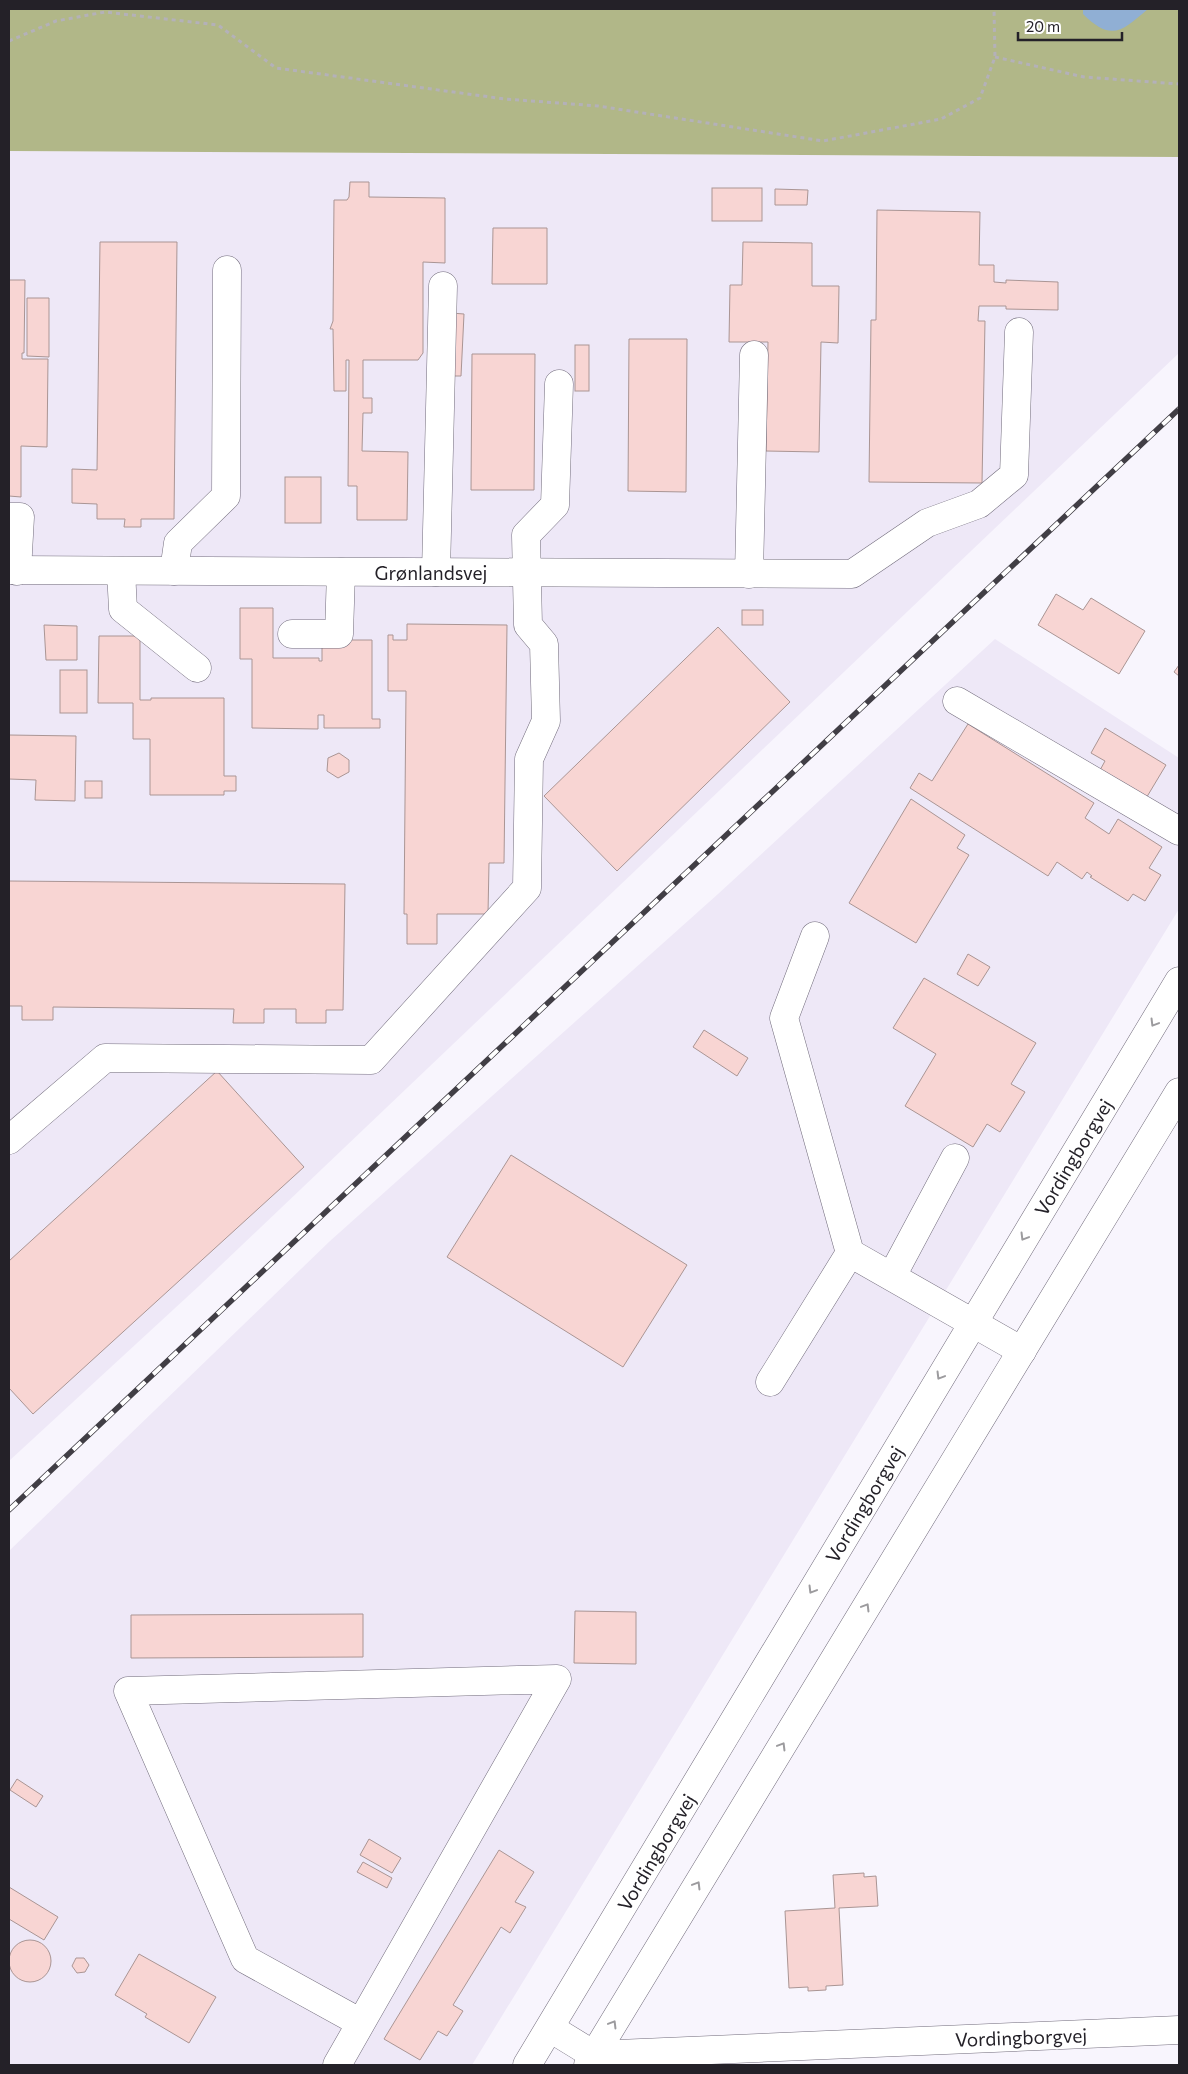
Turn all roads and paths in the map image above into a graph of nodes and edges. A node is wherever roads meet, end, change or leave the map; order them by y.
1 (994, 9) edge
2 (9, 41) edge
3 (995, 57) junction
4 (1179, 84) edge
5 (227, 270) dead end
6 (443, 286) dead end
7 (1019, 332) dead end
8 (754, 355) dead end
9 (559, 384) dead end
10 (9, 517) edge
11 (13, 570) edge
12 (121, 571) junction
13 (174, 571) junction
14 (341, 572) junction
15 (436, 572) junction
16 (526, 573) junction
17 (749, 574) junction
18 (292, 634) dead end
19 (197, 668) dead end
20 (957, 701) dead end
21 (1179, 831) edge
22 (815, 936) dead end
23 (1179, 981) edge
24 (1179, 1092) edge
25 (9, 1140) edge
26 (955, 1158) dead end
27 (850, 1253) junction
28 (892, 1276) junction
29 (972, 1322) junction
30 (1022, 1351) junction
31 (770, 1382) dead end
32 (361, 2023) junction
33 (550, 2028) junction
34 (1179, 2030) edge
35 (896, 2054) edge
36 (591, 2060) edge
37 (337, 2065) edge
38 (527, 2065) edge

1 - 3 path
2 - 3 path
3 - 4 path
5 - 13 main road
6 - 15 main road
7 - 17 main road, Grønlandsvej
8 - 17 main road
9 - 16 main road
10 - 11 main road
11 - 12 main road, Grønlandsvej
12 - 13 main road, Grønlandsvej
12 - 19 main road
13 - 14 main road, Grønlandsvej
14 - 15 main road, Grønlandsvej
14 - 18 main road
15 - 16 main road, Grønlandsvej
16 - 17 main road, Grønlandsvej
16 - 25 main road
20 - 21 main road
22 - 27 main road
23 -> 29 main road, Vordingborgvej
24 - 30 main road
26 - 28 main road
27 - 28 main road
27 - 31 main road
28 - 29 main road
29 - 30 main road
29 -> 33 main road, Vordingborgvej
36 -> 30 main road
32 - 32 main road
32 - 37 main road
33 - 36 main road
33 - 38 main road, Vordingborgvej
34 - 35 main road, Vordingborgvej
35 - 36 main road, Vordingborgvej

